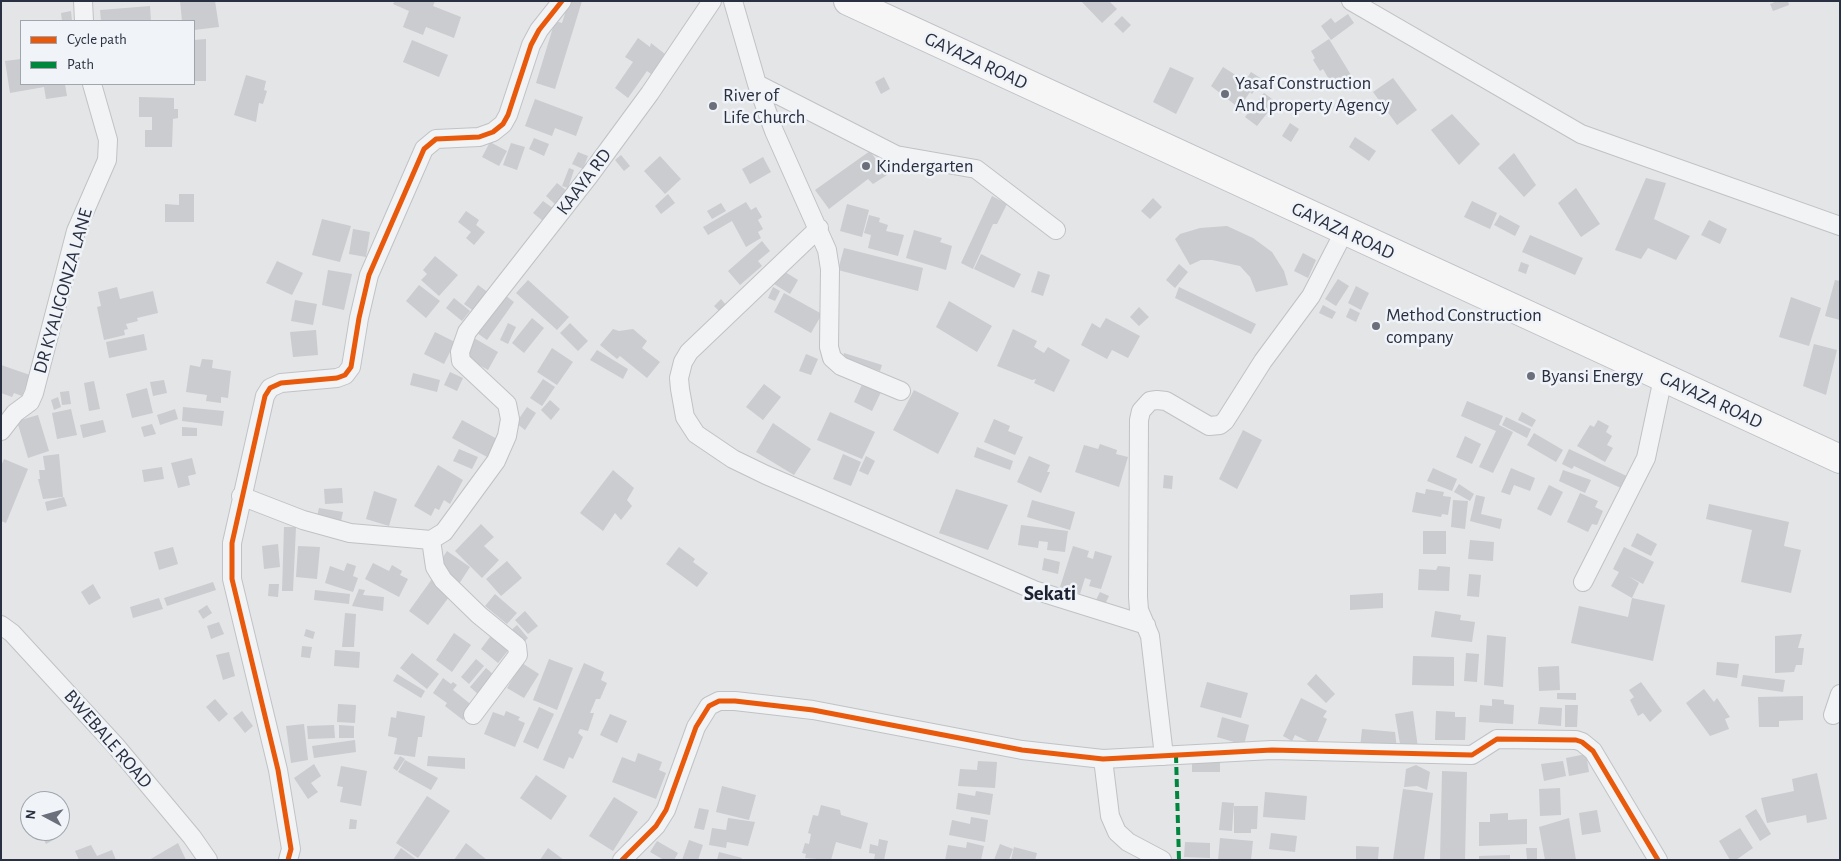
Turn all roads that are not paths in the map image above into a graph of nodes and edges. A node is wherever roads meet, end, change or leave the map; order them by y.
1 (84, 1) edge
2 (562, 1) edge
3 (712, 1) edge
4 (733, 1) edge
5 (848, 1) edge
6 (1351, 1) edge
7 (84, 20) edge
8 (757, 84) junction
9 (92, 85) edge
10 (1840, 226) edge
11 (818, 228) junction
12 (1056, 230) dead end
13 (1344, 232) junction
14 (1663, 378) junction
15 (901, 391) dead end
16 (1, 431) edge
17 (1840, 459) edge
18 (241, 496) junction
19 (431, 540) junction
20 (1583, 582) dead end
21 (1, 625) edge
22 (1146, 625) junction
23 (1840, 694) edge
24 (473, 715) dead end
25 (1833, 715) dead end
26 (1164, 756) junction
27 (1103, 759) junction
28 (208, 860) edge
29 (288, 860) edge
30 (622, 860) edge
31 (1162, 860) edge
32 (1658, 860) edge

1 - 7 street
2 - 18 street
3 - 19 street, KAAYA RD
4 - 8 street
5 - 13 main road, GAYAZA ROAD
6 - 10 street
8 - 11 street
8 - 12 street
9 - 16 street, DR KYALIGONZA LANE
11 - 15 street
11 - 22 street
13 - 14 main road, GAYAZA ROAD
13 - 22 street
14 - 17 main road, GAYAZA ROAD
14 - 20 street
18 - 19 street
18 - 29 street
19 - 24 street
21 - 28 street, BWEBALE ROAD
22 - 26 street
23 - 25 street
26 - 27 street
26 - 32 street
27 - 30 street
27 - 31 street

